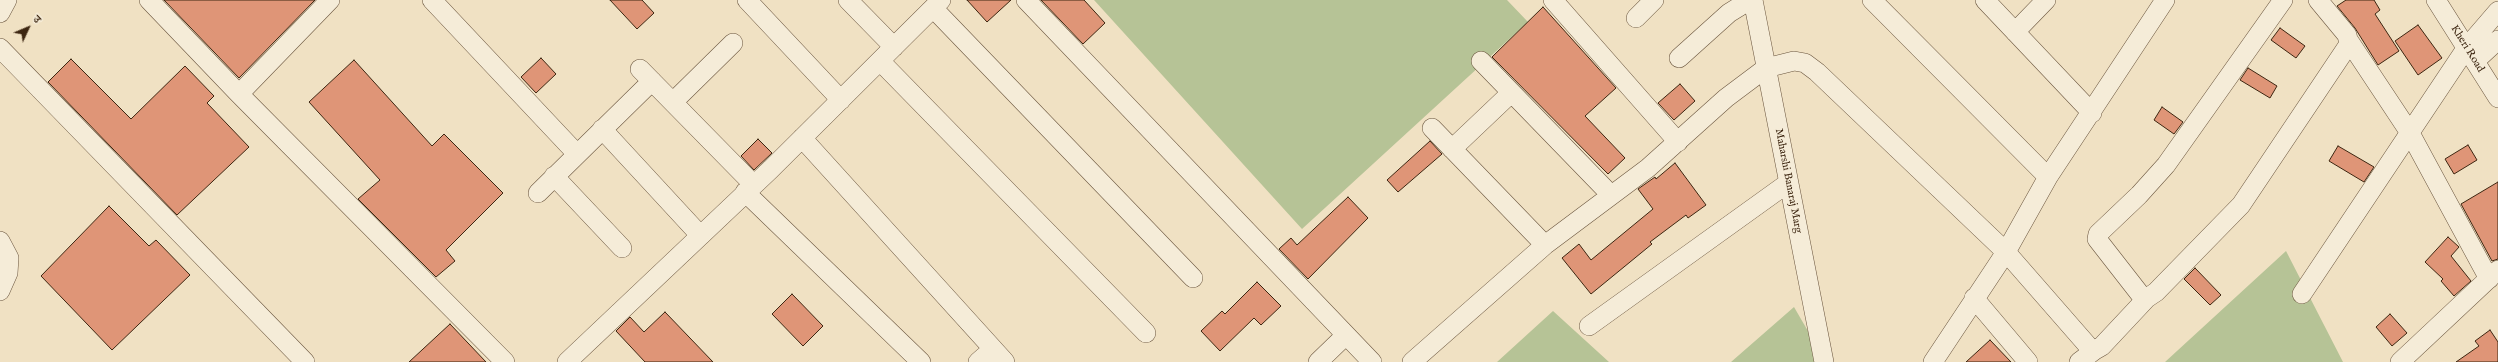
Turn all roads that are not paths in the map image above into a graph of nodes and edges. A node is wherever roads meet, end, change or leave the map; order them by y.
1 (7, 0) edge
2 (149, 0) edge
3 (330, 0) edge
4 (432, 0) edge
5 (747, 0) edge
6 (848, 0) edge
7 (1026, 0) edge
8 (1553, 0) edge
9 (1654, 0) edge
10 (1750, 0) edge
11 (1753, 0) edge
12 (1872, 0) edge
13 (1985, 0) edge
14 (2046, 0) edge
15 (2165, 0) edge
16 (2283, 0) edge
17 (2318, 0) edge
18 (2436, 0) edge
19 (937, 4) edge
20 (2498, 11) edge
21 (0, 13) edge
22 (1636, 18) dead end
23 (2015, 32) junction
24 (2498, 40) edge
25 (2349, 41) junction
26 (733, 43) dead end
27 (894, 47) junction
28 (0, 48) edge
29 (2471, 54) junction
30 (1678, 58) dead end
31 (880, 60) junction
32 (1481, 61) dead end
33 (1766, 68) junction
34 (1511, 93) junction
35 (239, 94) junction
36 (2498, 98) edge
37 (841, 100) junction
38 (673, 102) junction
39 (2092, 113) junction
40 (1432, 128) dead end
41 (602, 129) junction
42 (2410, 133) junction
43 (802, 138) junction
44 (1678, 142) junction
45 (1452, 149) junction
46 (577, 154) junction
47 (554, 176) junction
48 (2048, 177) junction
49 (1788, 184) junction
50 (749, 188) junction
51 (538, 193) dead end
52 (1611, 195) junction
53 (699, 234) junction
54 (0, 241) edge
55 (1545, 245) junction
56 (622, 248) dead end
57 (2006, 252) junction
58 (2494, 274) edge
59 (1193, 278) dead end
60 (0, 291) edge
61 (2302, 294) dead end
62 (1974, 298) junction
63 (2147, 298) junction
64 (1589, 326) dead end
65 (1146, 333) dead end
66 (1346, 335) junction
67 (2095, 350) junction
68 (999, 355) edge
69 (1940, 359) edge
70 (305, 362) edge
71 (505, 362) edge
72 (567, 362) edge
73 (921, 362) edge
74 (978, 362) edge
75 (1318, 362) edge
76 (1372, 362) edge
77 (1412, 362) edge
78 (1824, 362) edge
79 (2028, 362) edge
80 (2079, 362) edge
81 (2400, 362) edge

1 - 21 street
2 - 35 street
3 - 35 street
4 - 46 street
5 - 37 street
6 - 27 street
7 - 66 street
8 - 44 street
9 - 22 street
10 - 30 street
11 - 33 street, Maharshi Banaraj Marg
12 - 48 street
13 - 23 street
14 - 23 street
15 - 39 street
16 - 63 street
17 - 25 street
18 - 29 street, Kheri Road
19 - 27 street
19 - 59 street
20 - 29 street
23 - 39 street
24 - 29 street
25 - 42 street
25 - 63 street
26 - 38 street
27 - 31 street
28 - 70 street
29 - 36 street, Kheri Road
29 - 42 street
31 - 37 street
31 - 65 street
32 - 34 street
33 - 44 street
33 - 49 street, Maharshi Banaraj Marg
33 - 57 street
34 - 45 street
34 - 52 street
35 - 71 street
37 - 43 street
38 - 41 street
38 - 50 street
39 - 48 street
40 - 45 street
41 - 46 street
41 - 53 street
42 - 58 street
42 - 61 street
43 - 50 street
43 - 68 street
44 - 52 street
45 - 55 street
46 - 47 street
47 - 51 street
47 - 56 street
48 - 57 street
49 - 64 street
49 - 78 street, Maharshi Banaraj Marg
50 - 53 street
50 - 73 street
52 - 55 street
53 - 72 street
54 - 60 street
55 - 77 street
57 - 62 street
57 - 67 street
58 - 81 street
62 - 69 street
62 - 79 street
63 - 67 street
66 - 75 street
66 - 76 street
67 - 80 street
68 - 74 street

